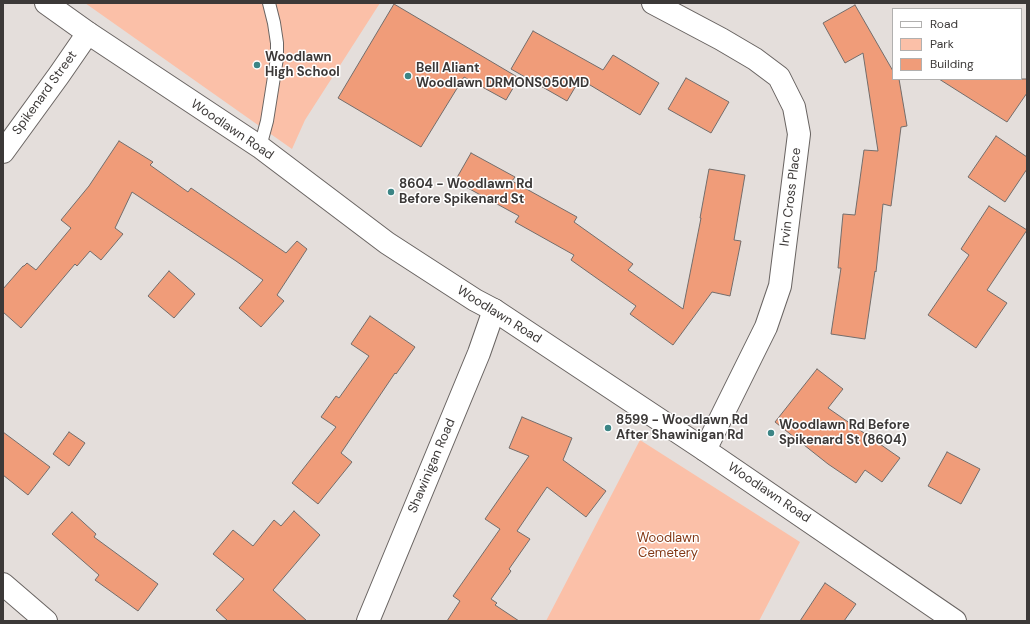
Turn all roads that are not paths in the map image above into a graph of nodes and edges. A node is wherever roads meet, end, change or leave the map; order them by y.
1 (46, 3) edge
2 (269, 3) edge
3 (653, 3) edge
4 (88, 33) junction
5 (260, 148) junction
6 (3, 152) edge
7 (494, 310) junction
8 (705, 450) junction
9 (3, 584) edge
10 (46, 621) edge
11 (368, 621) edge
12 (955, 621) edge

1 - 4 street, Woodlawn Road
2 - 5 lane
3 - 8 street, Irvin Cross Place
4 - 5 street, Woodlawn Road
4 - 6 street, Spikenard Street
5 - 7 street, Woodlawn Road
7 - 8 street, Woodlawn Road
7 - 11 street, Shawinigan Road
8 - 12 street, Woodlawn Road
9 - 10 street

